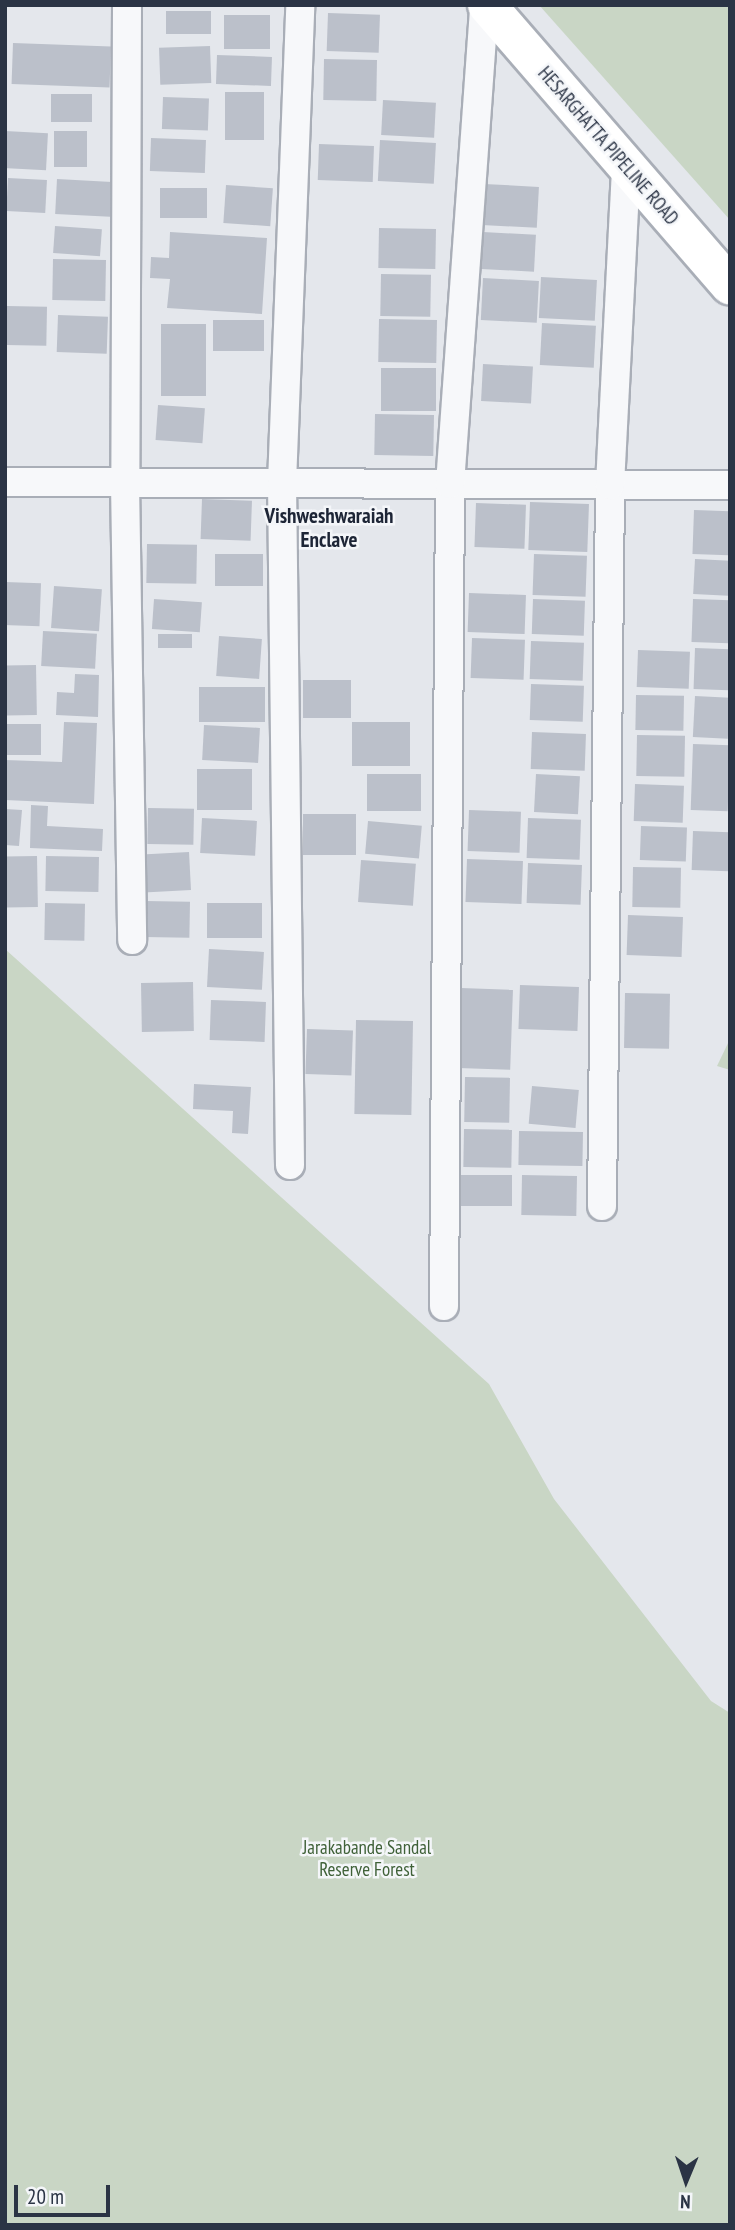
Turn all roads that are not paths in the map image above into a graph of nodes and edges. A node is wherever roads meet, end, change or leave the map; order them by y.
1 (127, 5) edge
2 (300, 5) edge
3 (485, 5) edge
4 (626, 168) junction
5 (730, 286) edge
6 (5, 482) edge
7 (125, 482) junction
8 (282, 483) junction
9 (450, 484) junction
10 (610, 485) junction
11 (730, 485) edge
12 (132, 940) dead end
13 (290, 1166) dead end
14 (601, 1206) dead end
15 (444, 1306) dead end

1 - 7 street
2 - 8 street
3 - 4 main road, HESARGHATTA PIPELINE ROAD
3 - 9 street
4 - 5 main road, HESARGHATTA PIPELINE ROAD
4 - 10 street
6 - 7 street
7 - 8 street
7 - 12 street
8 - 9 street
8 - 13 street
9 - 10 street
9 - 15 street
10 - 11 street
10 - 14 street

